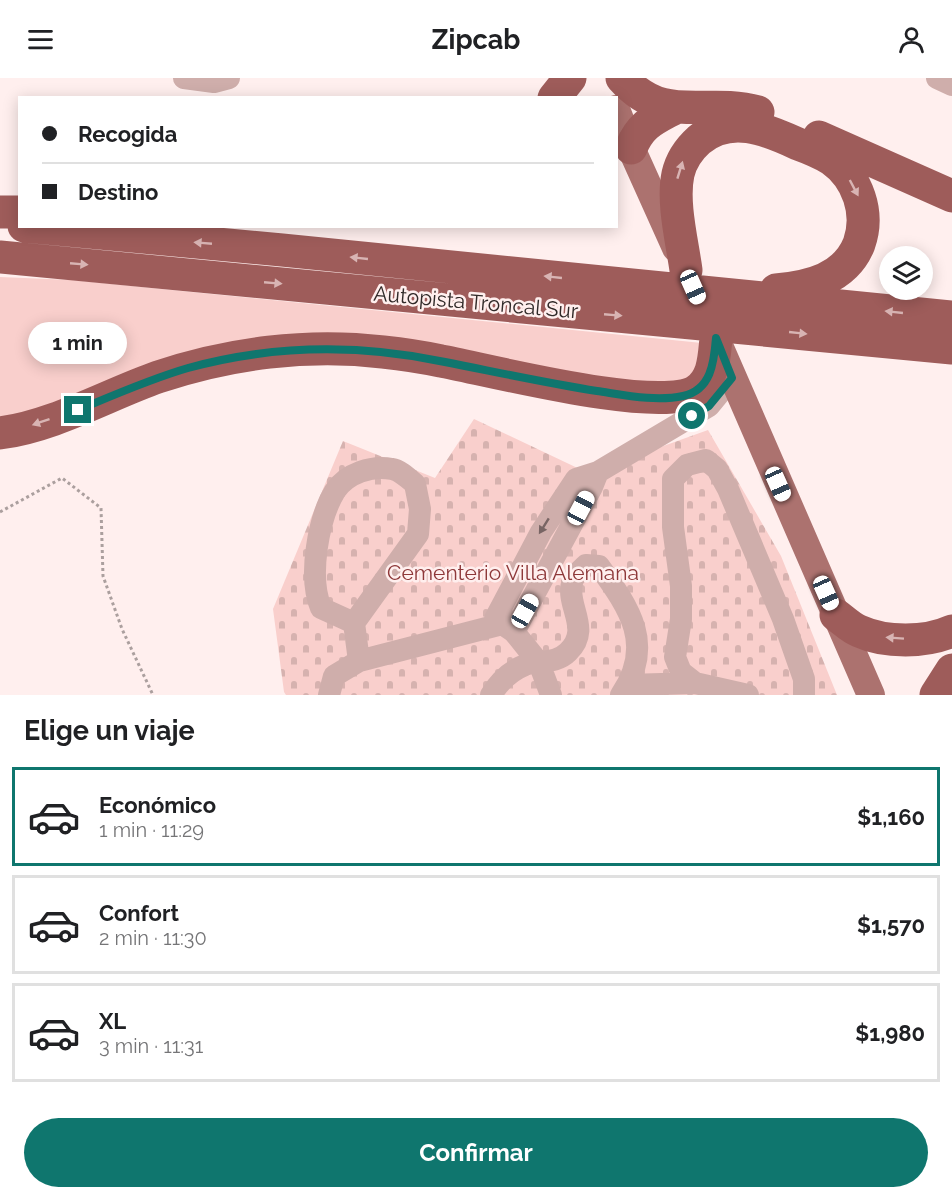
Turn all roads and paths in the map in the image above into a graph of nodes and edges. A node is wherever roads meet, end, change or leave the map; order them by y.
1 (184, 78) edge
2 (229, 78) edge
3 (570, 78) edge
4 (610, 78) edge
5 (622, 78) edge
6 (937, 78) edge
7 (952, 85) edge
8 (556, 96) edge
9 (614, 96) edge
10 (675, 108) junction
11 (618, 114) edge
12 (632, 148) junction
13 (952, 196) edge
14 (0, 212) edge
15 (18, 212) edge
16 (0, 224) edge
17 (18, 226) edge
18 (47, 228) edge
19 (7, 259) edge
20 (680, 279) junction
21 (726, 295) junction
22 (952, 317) edge
23 (715, 329) junction
24 (942, 349) edge
25 (732, 378) junction
26 (0, 433) edge
27 (0, 512) edge
28 (836, 615) junction
29 (354, 623) junction
30 (504, 625) junction
31 (952, 631) edge
32 (675, 657) junction
33 (638, 658) junction
34 (360, 662) junction
35 (539, 663) junction
36 (952, 670) edge
37 (695, 683) junction
38 (624, 690) edge
39 (153, 695) edge
40 (329, 695) edge
41 (491, 695) edge
42 (551, 695) edge
43 (748, 695) edge
44 (804, 695) edge
45 (871, 695) edge
46 (936, 695) edge

1 - 2 street
3 - 8 highway
4 - 9 main road
5 - 10 highway
6 - 7 street
10 - 12 highway
10 - 13 highway
11 - 12 main road
12 - 20 main road
14 - 15 highway
16 - 17 highway, Autopista Troncal Sur
20 -> 18 highway, Autopista Troncal Sur
19 -> 23 highway, Autopista Troncal Sur
20 - 21 highway, Autopista Troncal Sur
20 -> 21 highway
20 - 23 main road
22 -> 21 highway, Autopista Troncal Sur
23 -> 24 highway, Autopista Troncal Sur
23 - 25 main road
23 -> 26 highway
25 - 28 main road
25 - 30 street
27 - 39 path
31 -> 28 highway
28 - 45 main road
29 - 29 street
29 - 34 street
30 - 34 street
30 - 35 street
32 - 33 street
32 - 37 street
32 - 44 street
33 - 35 street
33 - 38 street
34 - 40 street
35 - 41 street
35 - 42 street
36 - 46 highway
37 - 38 street
37 - 43 street

